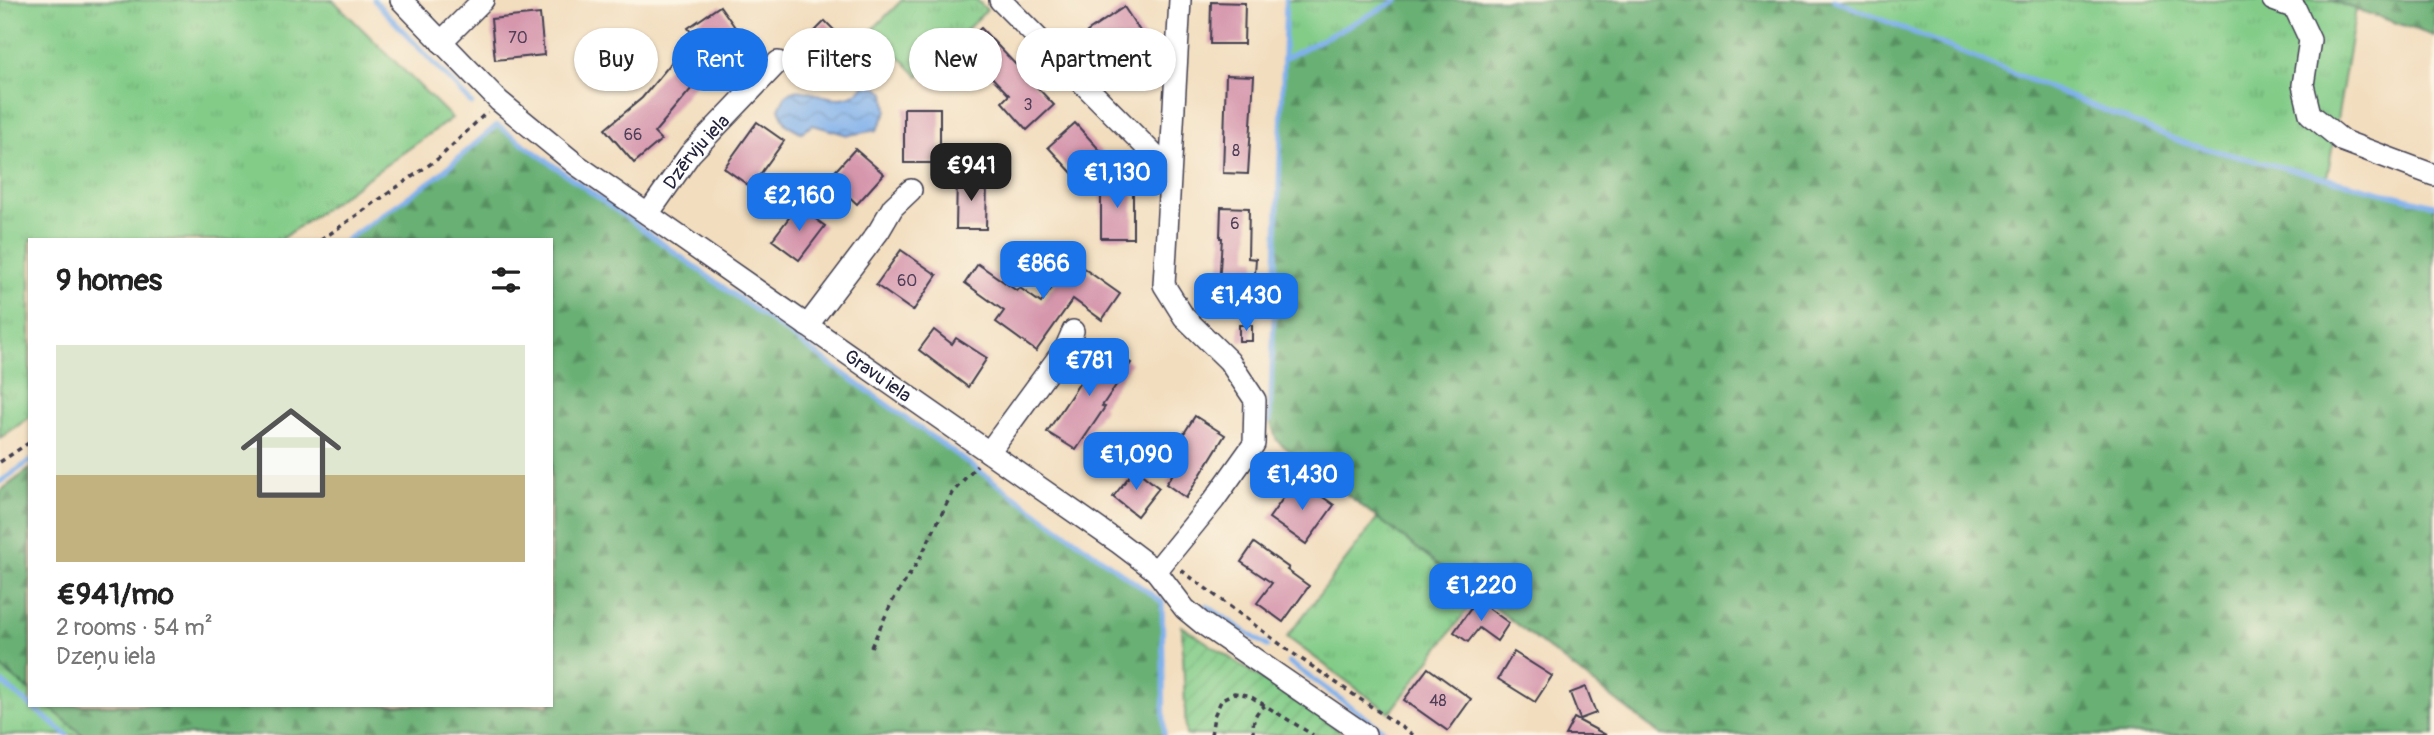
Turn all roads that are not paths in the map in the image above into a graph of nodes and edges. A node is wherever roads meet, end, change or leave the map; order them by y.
1 (401, 0) edge
2 (483, 0) edge
3 (1000, 0) edge
4 (1180, 0) edge
5 (2273, 0) edge
6 (441, 42) junction
7 (778, 62) dead end
8 (1170, 171) junction
9 (2434, 175) edge
10 (911, 190) dead end
11 (648, 214) junction
12 (807, 326) junction
13 (1073, 331) dead end
14 (989, 452) junction
15 (1156, 571) junction
16 (1365, 735) edge

1 - 6 street, Gravu iela
2 - 6 street
3 - 8 street
4 - 8 street
5 - 9 street
6 - 11 street, Gravu iela
7 - 11 street, Dzērvju iela
8 - 15 street
10 - 12 street
11 - 12 street, Gravu iela
12 - 14 street, Gravu iela
13 - 14 street
14 - 15 street, Gravu iela
15 - 16 street, Gravu iela

